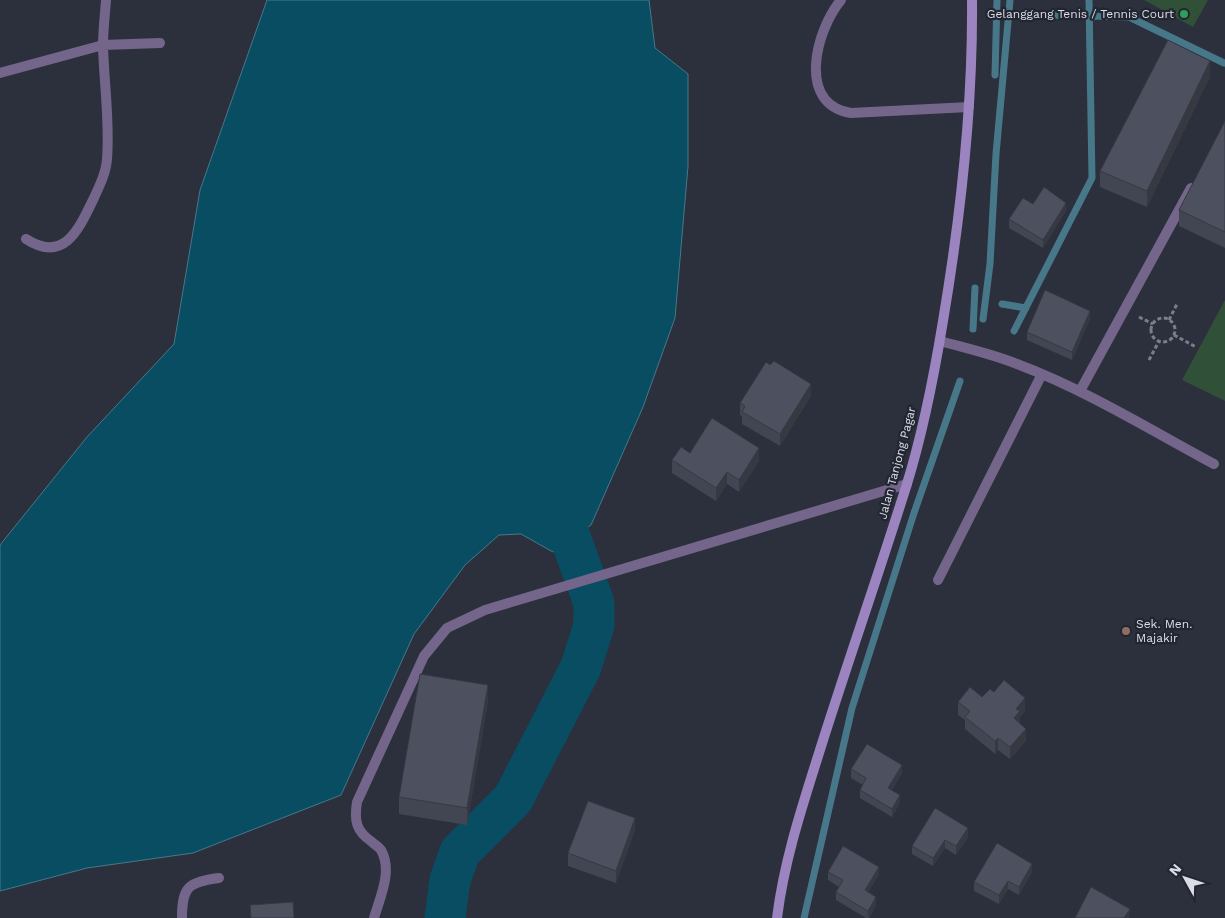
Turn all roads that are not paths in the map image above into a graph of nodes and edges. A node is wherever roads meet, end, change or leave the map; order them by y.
1 (106, 0) edge
2 (841, 0) edge
3 (972, 0) edge
4 (160, 43) dead end
5 (104, 45) junction
6 (0, 73) edge
7 (969, 108) junction
8 (1197, 177) edge
9 (26, 239) dead end
10 (940, 341) junction
11 (1042, 374) junction
12 (1080, 391) junction
13 (1214, 464) dead end
14 (907, 484) junction
15 (938, 580) dead end
16 (219, 878) dead end
17 (182, 918) edge
18 (374, 918) edge
19 (777, 918) edge

1 - 5 street
2 - 7 street
3 - 7 main road, Jalan Tanjong Pagar
4 - 5 street
5 - 6 street
5 - 9 street
7 - 10 main road, Jalan Tanjong Pagar
8 - 12 street
10 - 11 street
10 - 14 main road, Jalan Tanjong Pagar
11 - 12 street
11 - 15 street
12 - 13 street
14 - 18 street
14 - 19 main road, Jalan Tanjong Pagar
16 - 17 street

